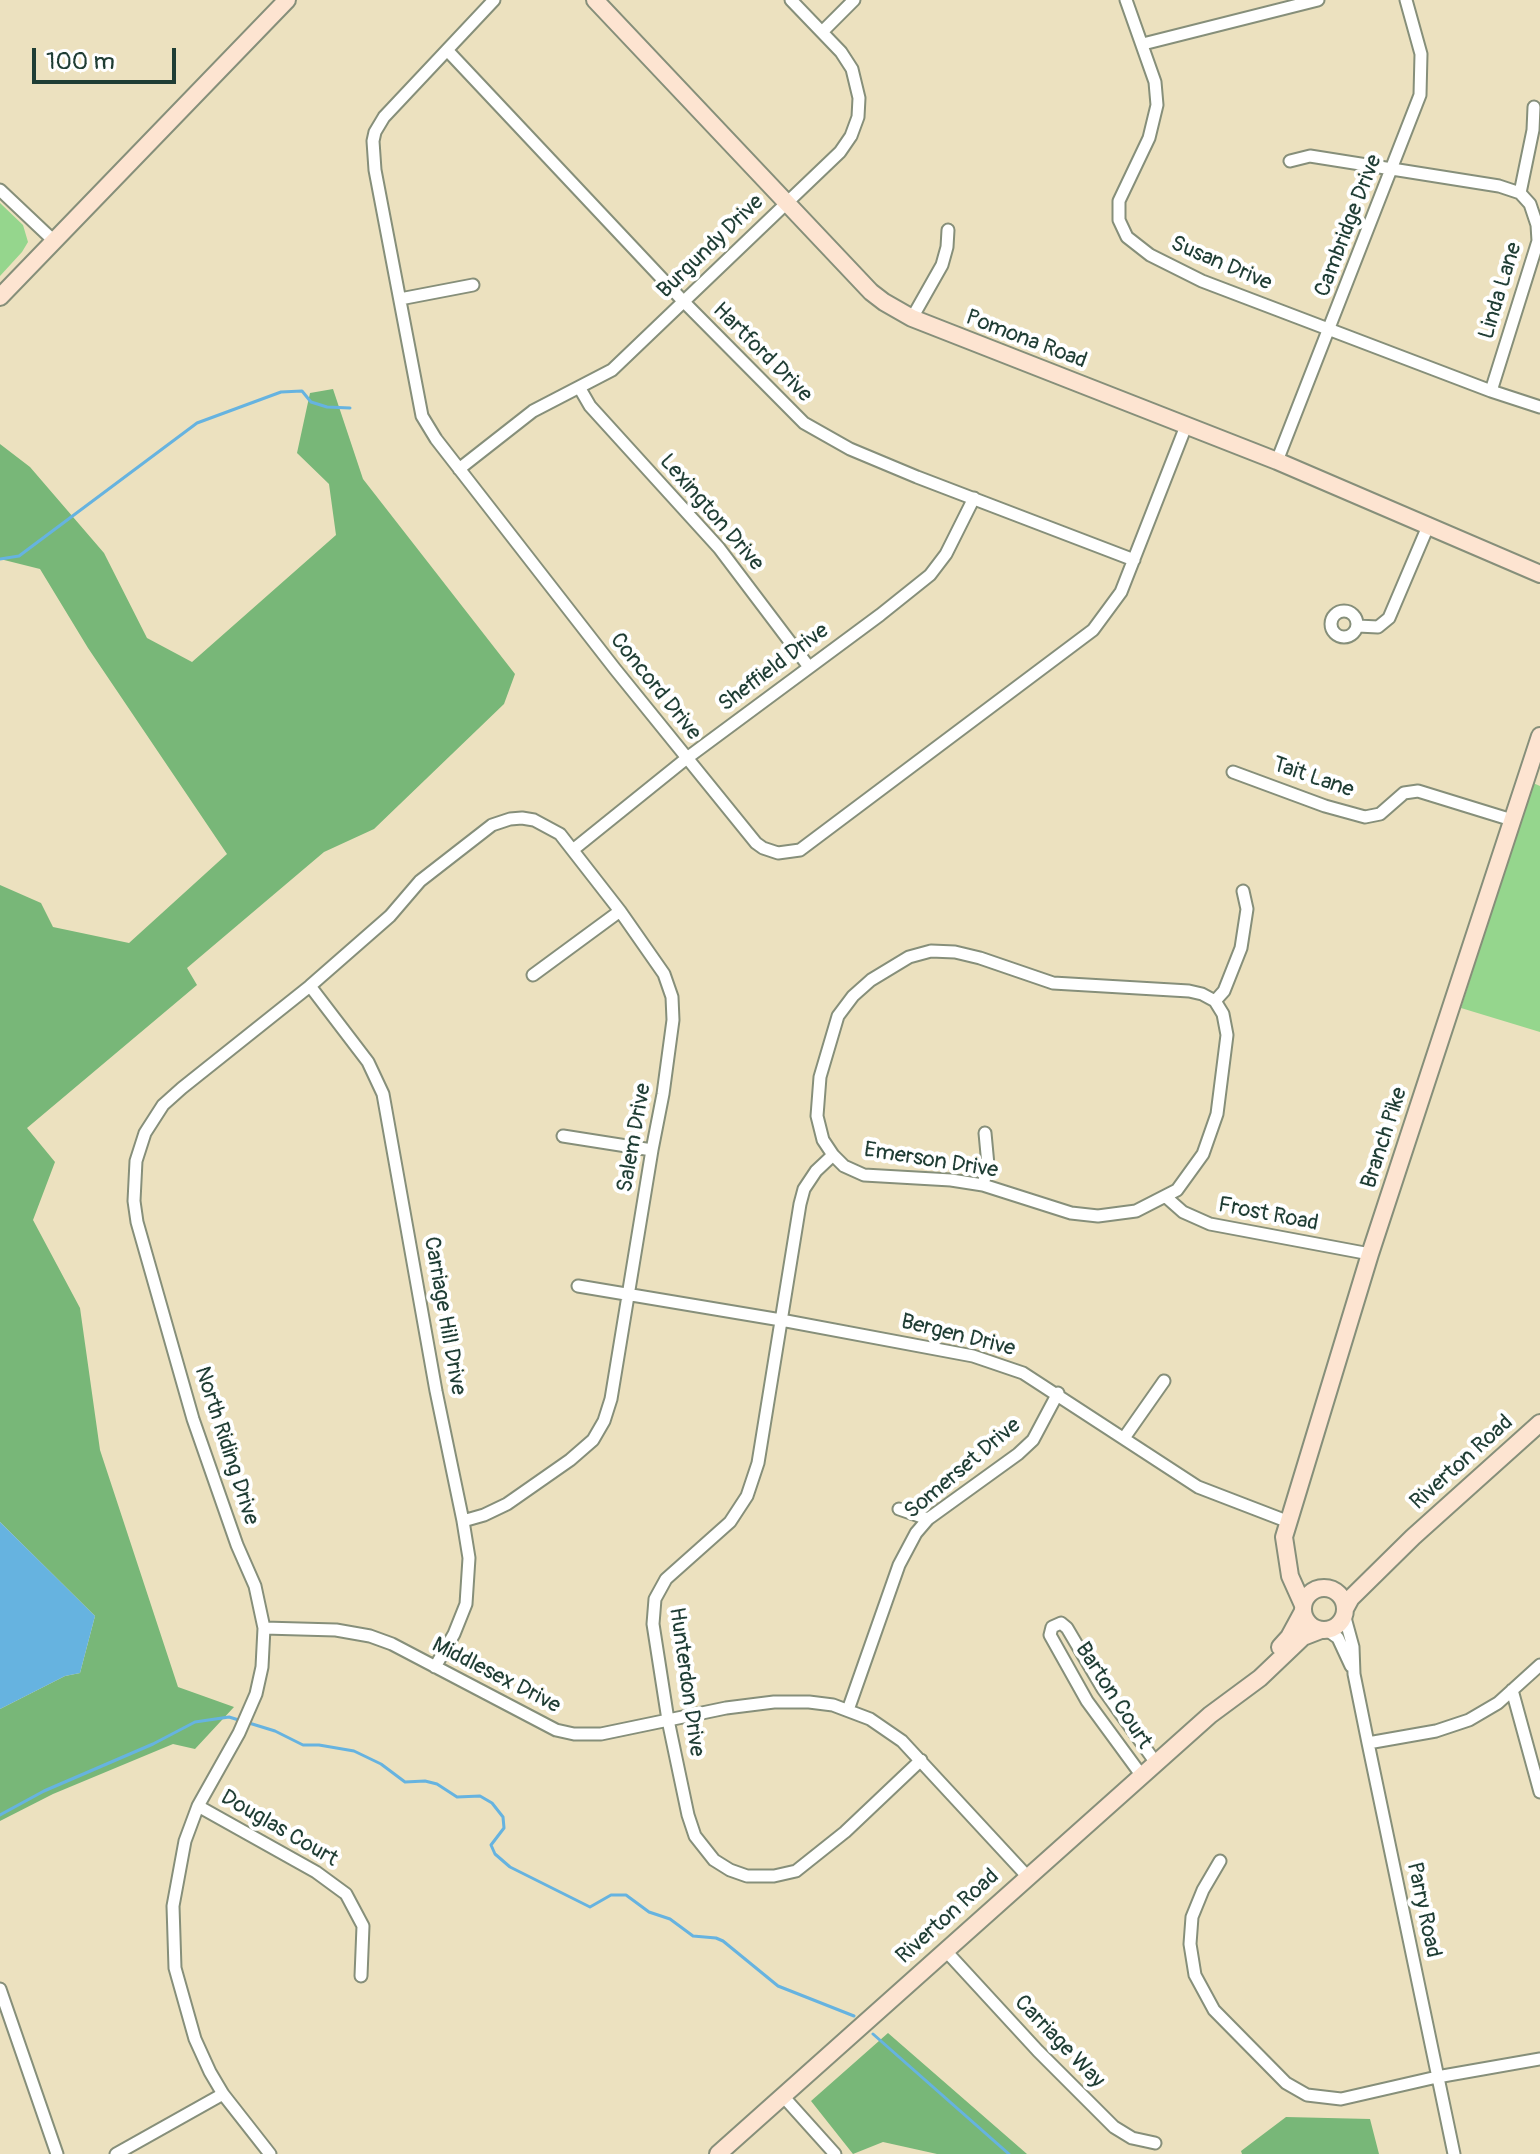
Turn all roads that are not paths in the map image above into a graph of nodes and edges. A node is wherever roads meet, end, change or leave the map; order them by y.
1 (287, 0) edge
2 (494, 0) edge
3 (595, 0) edge
4 (791, 0) edge
5 (854, 0) edge
6 (1126, 0) edge
7 (1318, 0) edge
8 (1406, 0) edge
9 (822, 32) junction
10 (1143, 44) junction
11 (447, 50) junction
12 (1534, 107) dead end
13 (1290, 161) dead end
14 (1392, 169) junction
15 (0, 190) edge
16 (1520, 193) junction
17 (786, 202) junction
18 (948, 230) dead end
19 (54, 241) junction
20 (473, 285) dead end
21 (0, 297) edge
22 (400, 299) junction
23 (684, 302) junction
24 (912, 318) junction
25 (1330, 328) junction
26 (579, 387) junction
27 (1491, 391) junction
28 (1540, 407) edge
29 (1186, 426) junction
30 (1277, 461) junction
31 (459, 469) junction
32 (974, 498) junction
33 (1429, 524) junction
34 (1134, 560) junction
35 (1540, 574) edge
36 (1358, 626) dead end
37 (809, 667) junction
38 (1540, 736) edge
39 (687, 758) junction
40 (1233, 772) dead end
41 (1512, 820) junction
42 (574, 849) junction
43 (459, 851) joint
44 (1243, 891) dead end
45 (620, 911) junction
46 (533, 975) dead end
47 (310, 986) junction
48 (1215, 1001) junction
49 (985, 1133) dead end
50 (563, 1136) dead end
51 (652, 1150) junction
52 (833, 1155) junction
53 (983, 1185) junction
54 (1166, 1197) junction
55 (1370, 1254) junction
56 (578, 1286) dead end
57 (630, 1293) junction
58 (781, 1320) junction
59 (1164, 1381) dead end
60 (1058, 1393) junction
61 (1540, 1423) edge
62 (1124, 1438) junction
63 (899, 1509) dead end
64 (928, 1519) junction
65 (463, 1521) junction
66 (1289, 1522) junction
67 (1413, 1537) junction
68 (1286, 1557) junction
69 (1327, 1588) junction
70 (1302, 1609) junction
71 (1345, 1612) junction
72 (264, 1628) junction
73 (1324, 1630) junction
74 (1540, 1665) edge
75 (435, 1667) junction
76 (1354, 1674) junction
77 (1512, 1690) junction
78 (848, 1710) junction
79 (1210, 1715) junction
80 (668, 1720) junction
81 (1368, 1743) junction
82 (921, 1760) junction
83 (1156, 1763) junction
84 (1142, 1776) junction
85 (1540, 1792) edge
86 (198, 1806) junction
87 (1220, 1861) dead end
88 (1027, 1876) junction
89 (945, 1950) junction
90 (361, 1976) dead end
91 (0, 1989) edge
92 (1540, 2059) edge
93 (1437, 2077) junction
94 (223, 2094) junction
95 (782, 2095) junction
96 (1155, 2143) dead end
97 (57, 2154) edge
98 (116, 2154) edge
99 (270, 2154) edge
100 (718, 2154) edge
101 (835, 2154) edge
102 (1454, 2154) edge

1 - 19 street
2 - 11 street, Concord Drive
3 - 17 street, Pomona Road
4 - 9 street, Burgundy Drive
5 - 9 street
6 - 10 street, Susan Drive
7 - 10 street
8 - 14 street, Cambridge Drive
9 - 17 street, Burgundy Drive
10 - 25 street, Susan Drive
11 - 22 street, Concord Drive
11 - 23 street, Hartford Drive
12 - 16 street
13 - 14 street
14 - 16 street
14 - 25 street, Cambridge Drive
15 - 19 street
16 - 27 street, Linda Lane
17 - 23 street, Burgundy Drive
17 - 24 street, Pomona Road
18 - 24 street
19 - 21 street
20 - 22 street
22 - 31 street, Concord Drive
23 - 26 street, Burgundy Drive
23 - 32 street, Hartford Drive
24 - 29 street, Pomona Road
25 - 27 street, Susan Drive
25 - 30 street, Cambridge Drive
26 - 31 street, Burgundy Drive
26 - 37 street, Lexington Drive
27 - 28 street, Susan Drive
29 - 30 street, Pomona Road
29 - 34 street, Concord Drive
30 - 33 street, Pomona Road
31 - 39 street, Concord Drive
32 - 34 street, Hartford Drive
32 - 37 street, Sheffield Drive
33 - 35 street, Pomona Road
33 - 36 street
34 - 39 street, Concord Drive
37 - 39 street, Sheffield Drive
38 - 41 street, Branch Pike
39 - 42 street, Sheffield Drive
40 - 41 street, Tait Lane
41 - 55 street, Branch Pike
42 - 43 street, Salem Drive
42 - 45 street, Salem Drive
43 - 47 street, North Riding Drive
44 - 48 street
45 - 46 street
45 - 51 street, Salem Drive
47 - 65 street, Carriage Hill Drive
47 - 72 street, North Riding Drive
48 - 52 street, Emerson Drive
48 - 54 street, Emerson Drive
49 - 53 street
50 - 51 street
51 - 57 street, Salem Drive
52 - 53 street, Emerson Drive
52 - 58 street, Hunterdon Drive
53 - 54 street, Emerson Drive
54 - 55 street, Frost Road
55 - 66 street, Branch Pike
56 - 57 street, Bergen Drive
57 - 58 street, Bergen Drive
57 - 65 street, Salem Drive
58 - 60 street, Bergen Drive
58 - 80 street, Hunterdon Drive
59 - 62 street
60 - 62 street, Bergen Drive
60 - 64 street, Somerset Drive
61 - 67 street, Riverton Road
62 - 66 street, Bergen Drive
63 - 64 street
64 - 78 street, Somerset Drive
65 - 75 street, Carriage Hill Drive
66 - 68 street, Branch Pike
67 - 69 street, Riverton Road
67 - 71 street, Riverton Road
68 - 69 street
68 - 70 street, Branch Pike
69 - 70 street
69 - 71 street
70 - 73 street
70 - 79 street, Riverton Road
71 - 73 street
71 - 76 street, Parry Road
72 - 75 street, Middlesex Drive
72 - 86 street, North Riding Drive
73 - 76 street, Parry Road
73 - 79 street, Riverton Road
74 - 77 street
75 - 80 street, Middlesex Drive
76 - 81 street, Parry Road
77 - 81 street
77 - 85 street
78 - 80 street, Middlesex Drive
78 - 82 street, Middlesex Drive
79 - 83 street, Riverton Road
80 - 82 street, Hunterdon Drive
81 - 93 street, Parry Road
82 - 88 street, Middlesex Drive
83 - 84 street, Riverton Road
83 - 84 street, Barton Court
84 - 88 street, Riverton Road
86 - 90 street, Douglas Court
86 - 94 street, North Riding Drive
87 - 93 street
88 - 89 street, Riverton Road
89 - 95 street, Riverton Road
89 - 96 street, Carriage Way
91 - 97 street
92 - 93 street
93 - 102 street, Parry Road
94 - 98 street
94 - 99 street, North Riding Drive
95 - 100 street, Riverton Road
95 - 101 street

